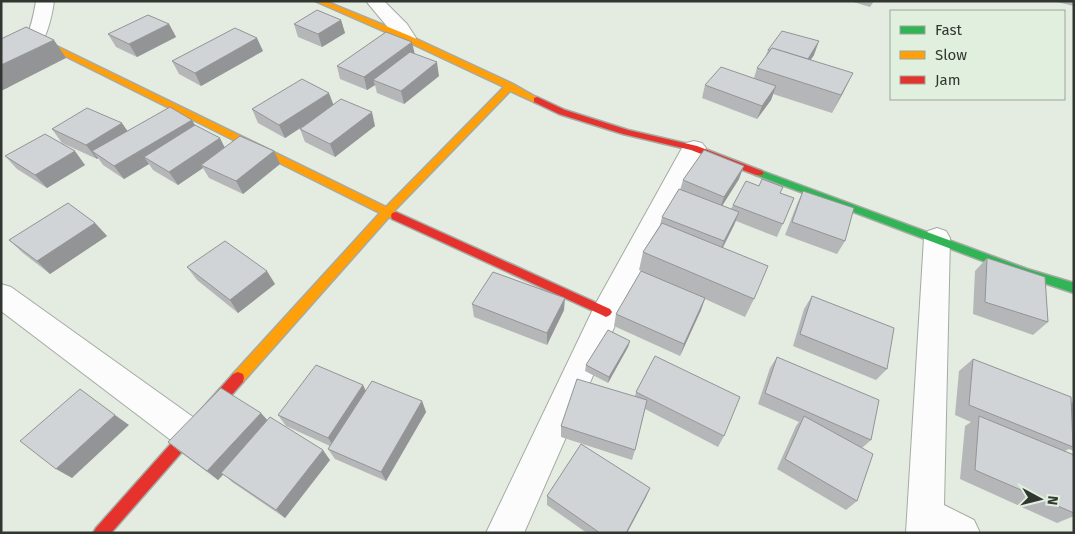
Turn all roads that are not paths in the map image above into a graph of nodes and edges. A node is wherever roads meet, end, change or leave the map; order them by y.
1 (45, 1) edge
2 (318, 1) edge
3 (375, 1) edge
4 (407, 38) junction
5 (37, 40) junction
6 (1, 83) edge
7 (510, 86) junction
8 (694, 148) junction
9 (387, 212) junction
10 (936, 238) junction
11 (1074, 288) edge
12 (1, 296) edge
13 (606, 312) junction
14 (188, 433) junction
15 (925, 524) edge
16 (101, 533) edge
17 (505, 533) edge
18 (961, 533) edge

1 - 5 street
2 - 4 street
3 - 4 street
4 - 7 street
5 - 6 street
5 - 9 street
7 - 8 street
7 - 9 street
8 - 10 street
8 - 13 street
9 - 13 street
9 - 14 street
10 - 11 street
10 - 15 street
12 - 14 street
13 - 17 street
14 - 16 street
15 - 18 street

